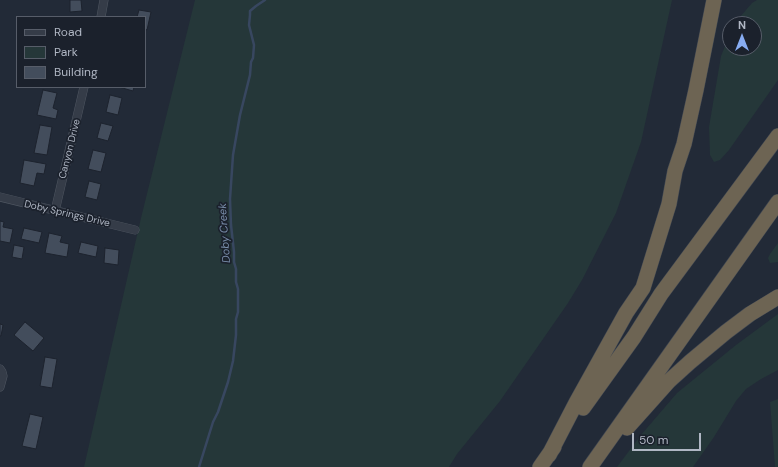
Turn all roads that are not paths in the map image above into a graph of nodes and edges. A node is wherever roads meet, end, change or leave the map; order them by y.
1 (104, 0) edge
2 (714, 0) edge
3 (101, 16) edge
4 (84, 88) edge
5 (778, 136) edge
6 (0, 198) edge
7 (778, 202) edge
8 (55, 211) junction
9 (135, 230) dead end
10 (778, 298) edge
11 (0, 369) edge
12 (0, 387) edge
13 (549, 455) junction
14 (540, 467) edge
15 (590, 467) edge

1 - 3 street
2 - 13 highway
4 - 8 street, Canyon Drive
5 - 13 highway
6 - 8 street, Doby Springs Drive
7 - 15 highway
8 - 9 street, Doby Springs Drive
10 - 15 highway
11 - 12 street
13 - 14 highway

